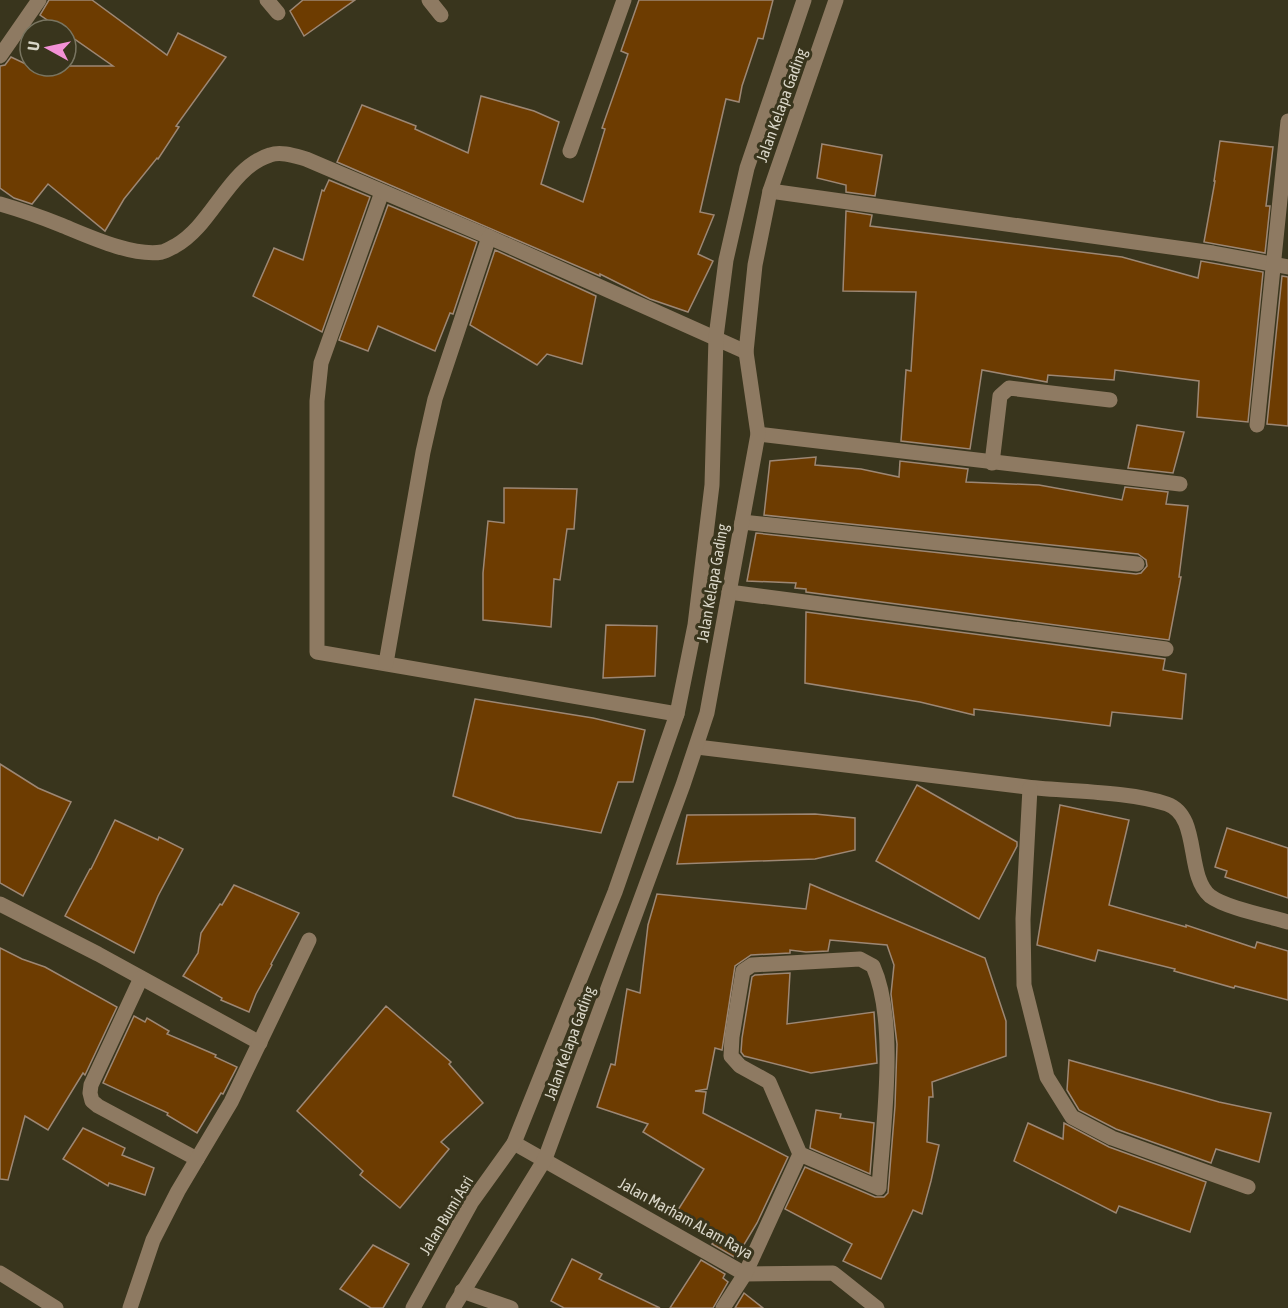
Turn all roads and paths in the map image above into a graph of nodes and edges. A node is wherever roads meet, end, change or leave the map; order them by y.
1 (39, 0) edge
2 (267, 0) edge
3 (429, 0) edge
4 (624, 0) edge
5 (804, 0) edge
6 (836, 0) edge
7 (278, 13) dead end
8 (441, 15) dead end
9 (0, 56) edge
10 (1288, 121) edge
11 (570, 151) dead end
12 (770, 190) junction
13 (382, 192) junction
14 (0, 204) edge
15 (489, 237) junction
16 (1272, 264) junction
17 (1288, 267) edge
18 (716, 338) junction
19 (746, 352) junction
20 (1110, 400) dead end
21 (1257, 425) dead end
22 (758, 434) junction
23 (992, 463) junction
24 (1180, 484) dead end
25 (742, 522) junction
26 (1137, 564) dead end
27 (729, 592) junction
28 (1166, 649) dead end
29 (386, 663) junction
30 (677, 714) junction
31 (697, 747) junction
32 (1030, 788) junction
33 (0, 904) edge
34 (1288, 922) edge
35 (309, 940) dead end
36 (141, 978) junction
37 (260, 1043) junction
38 (514, 1143) junction
39 (800, 1154) junction
40 (545, 1159) junction
41 (197, 1160) junction
42 (1248, 1187) dead end
43 (0, 1273) edge
44 (745, 1274) junction
45 (462, 1291) junction
46 (56, 1308) edge
47 (130, 1308) edge
48 (413, 1308) edge
49 (453, 1308) edge
50 (511, 1308) edge
51 (723, 1308) edge
52 (877, 1308) edge

1 - 9 street
2 - 7 street
3 - 8 street
4 - 11 street
5 - 18 street, Jalan Kelapa Gading
6 - 12 street, Jalan Kelapa Gading
10 - 16 street
12 - 16 street
12 - 19 street, Jalan Kelapa Gading
13 - 14 street
13 - 15 street
13 - 29 street
15 - 18 street
15 - 29 street
16 - 17 street
16 - 21 street
18 - 19 street
18 - 30 street, Jalan Kelapa Gading
19 - 22 street, Jalan Kelapa Gading
20 - 23 street
22 - 23 street
22 - 25 street, Jalan Kelapa Gading
23 - 24 street
25 - 26 street
25 - 27 street, Jalan Kelapa Gading
27 - 28 street
27 - 31 street, Jalan Kelapa Gading
29 - 30 street
30 - 38 street, Jalan Kelapa Gading
31 - 32 street
31 - 40 street, Jalan Kelapa Gading
32 - 34 street
32 - 42 street
33 - 36 street
35 - 37 street
36 - 37 street
36 - 41 street
37 - 41 street
38 - 40 street, Jalan Marham ALam Raya
38 - 48 street, Jalan Bumi Asri
39 - 39 street
39 - 44 street
40 - 44 street, Jalan Marham ALam Raya
40 - 45 street
41 - 47 street
43 - 46 street
44 - 51 street
44 - 52 street, Jalan Marham ALam Raya
45 - 49 street
45 - 50 street

